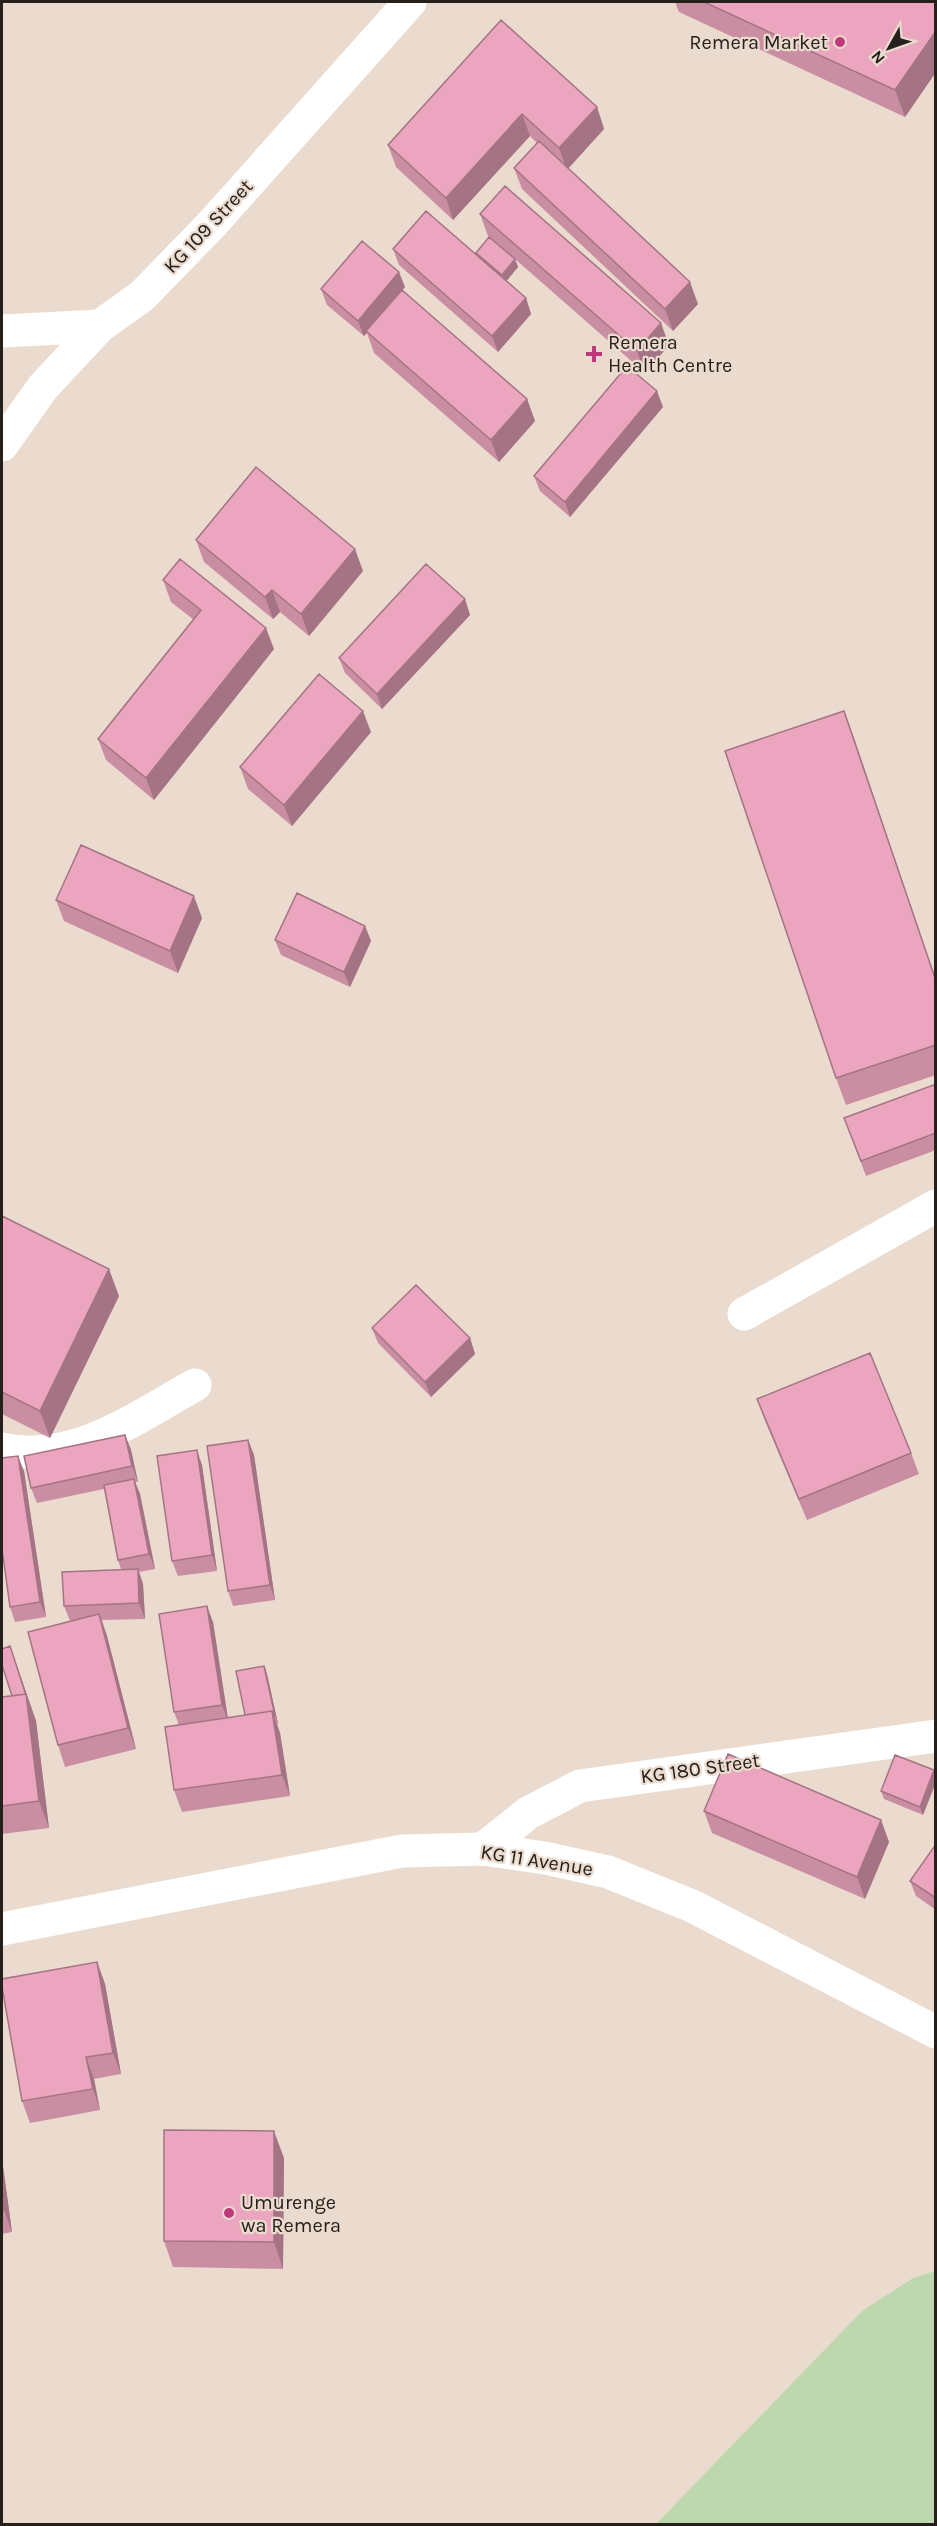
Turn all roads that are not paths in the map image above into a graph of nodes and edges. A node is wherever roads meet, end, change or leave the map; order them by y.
1 (410, 2) edge
2 (100, 326) junction
3 (2, 331) edge
4 (2, 445) edge
5 (936, 1206) edge
6 (744, 1314) dead end
7 (195, 1385) dead end
8 (2, 1449) edge
9 (936, 1736) edge
10 (483, 1849) junction
11 (2, 1929) edge
12 (936, 2032) edge

1 - 2 street, KG 109 Street
2 - 3 street
2 - 4 street, KG 109 Street
5 - 6 street
7 - 8 street
9 - 10 street, KG 180 Street
10 - 11 street, KG 11 Avenue
10 - 12 street, KG 11 Avenue

